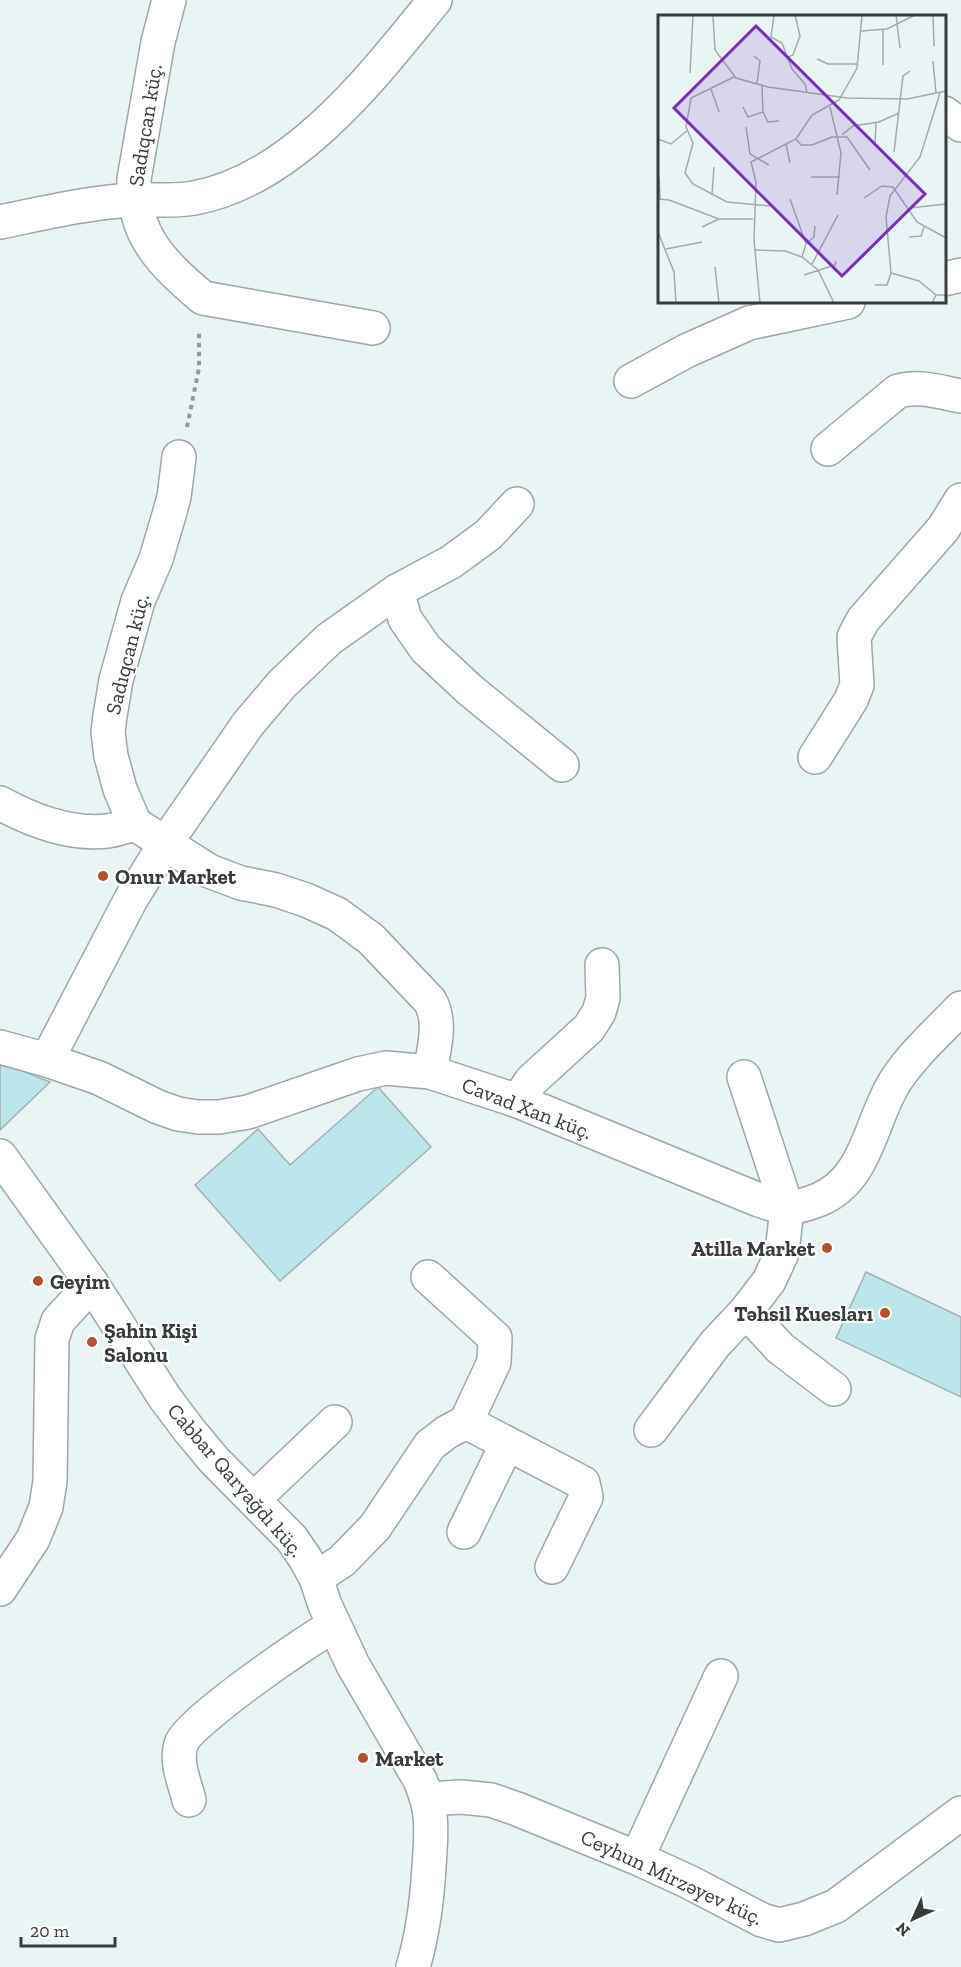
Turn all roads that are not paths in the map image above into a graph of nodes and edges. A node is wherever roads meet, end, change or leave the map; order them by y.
1 (435, 0) edge
2 (160, 2) edge
3 (946, 114) edge
4 (961, 125) edge
5 (134, 200) junction
6 (0, 222) edge
7 (961, 275) edge
8 (946, 279) edge
9 (843, 303) edge
10 (373, 328) dead end
11 (631, 381) dead end
12 (961, 396) edge
13 (828, 449) dead end
14 (179, 457) road end
15 (961, 500) edge
16 (517, 504) dead end
17 (397, 591) junction
18 (814, 757) dead end
19 (562, 765) dead end
20 (0, 803) edge
21 (135, 824) junction
22 (165, 844) junction
23 (602, 965) dead end
24 (961, 1008) edge
25 (0, 1047) edge
26 (47, 1060) junction
27 (430, 1072) junction
28 (744, 1077) dead end
29 (518, 1101) junction
30 (0, 1155) edge
31 (787, 1208) junction
32 (428, 1276) dead end
33 (92, 1284) junction
34 (746, 1311) junction
35 (834, 1389) dead end
36 (335, 1422) dead end
37 (466, 1422) junction
38 (651, 1430) dead end
39 (507, 1444) junction
40 (254, 1499) junction
41 (464, 1532) dead end
42 (552, 1567) dead end
43 (316, 1578) junction
44 (0, 1589) edge
45 (334, 1626) junction
46 (721, 1676) dead end
47 (427, 1799) junction
48 (189, 1800) dead end
49 (961, 1813) edge
50 (637, 1858) junction
51 (413, 1967) edge

1 - 5 street
2 - 5 street, Sadıqcan küç.
3 - 4 street
5 - 6 street
5 - 10 street, Sadıqcan küç.
7 - 8 street
9 - 11 street
12 - 13 street
14 - 21 street, Sadıqcan küç.
15 - 18 street
16 - 17 street
17 - 19 street
17 - 22 street
20 - 21 street
21 - 22 street
22 - 26 street
22 - 27 street
23 - 29 street
24 - 31 street
25 - 26 street, Cavad Xan küç.
26 - 27 street, Cavad Xan küç.
27 - 29 street, Cavad Xan küç.
28 - 31 street
29 - 31 street, Cavad Xan küç.
30 - 33 street, Cabbar Qaryağdı küç.
31 - 34 street
32 - 37 street
33 - 40 street, Cabbar Qaryağdı küç.
33 - 44 street
34 - 35 street
34 - 38 street
36 - 40 street
37 - 39 street
37 - 43 street
39 - 41 street
39 - 42 street
40 - 43 street, Cabbar Qaryağdı küç.
43 - 45 street, Cabbar Qaryağdı küç.
45 - 47 street, Cabbar Qaryağdı küç.
45 - 48 street
46 - 50 street
47 - 50 street, Ceyhun Mirzəyev küç.
47 - 51 street, Cabbar Qaryağdı küç.
49 - 50 street, Ceyhun Mirzəyev küç.

